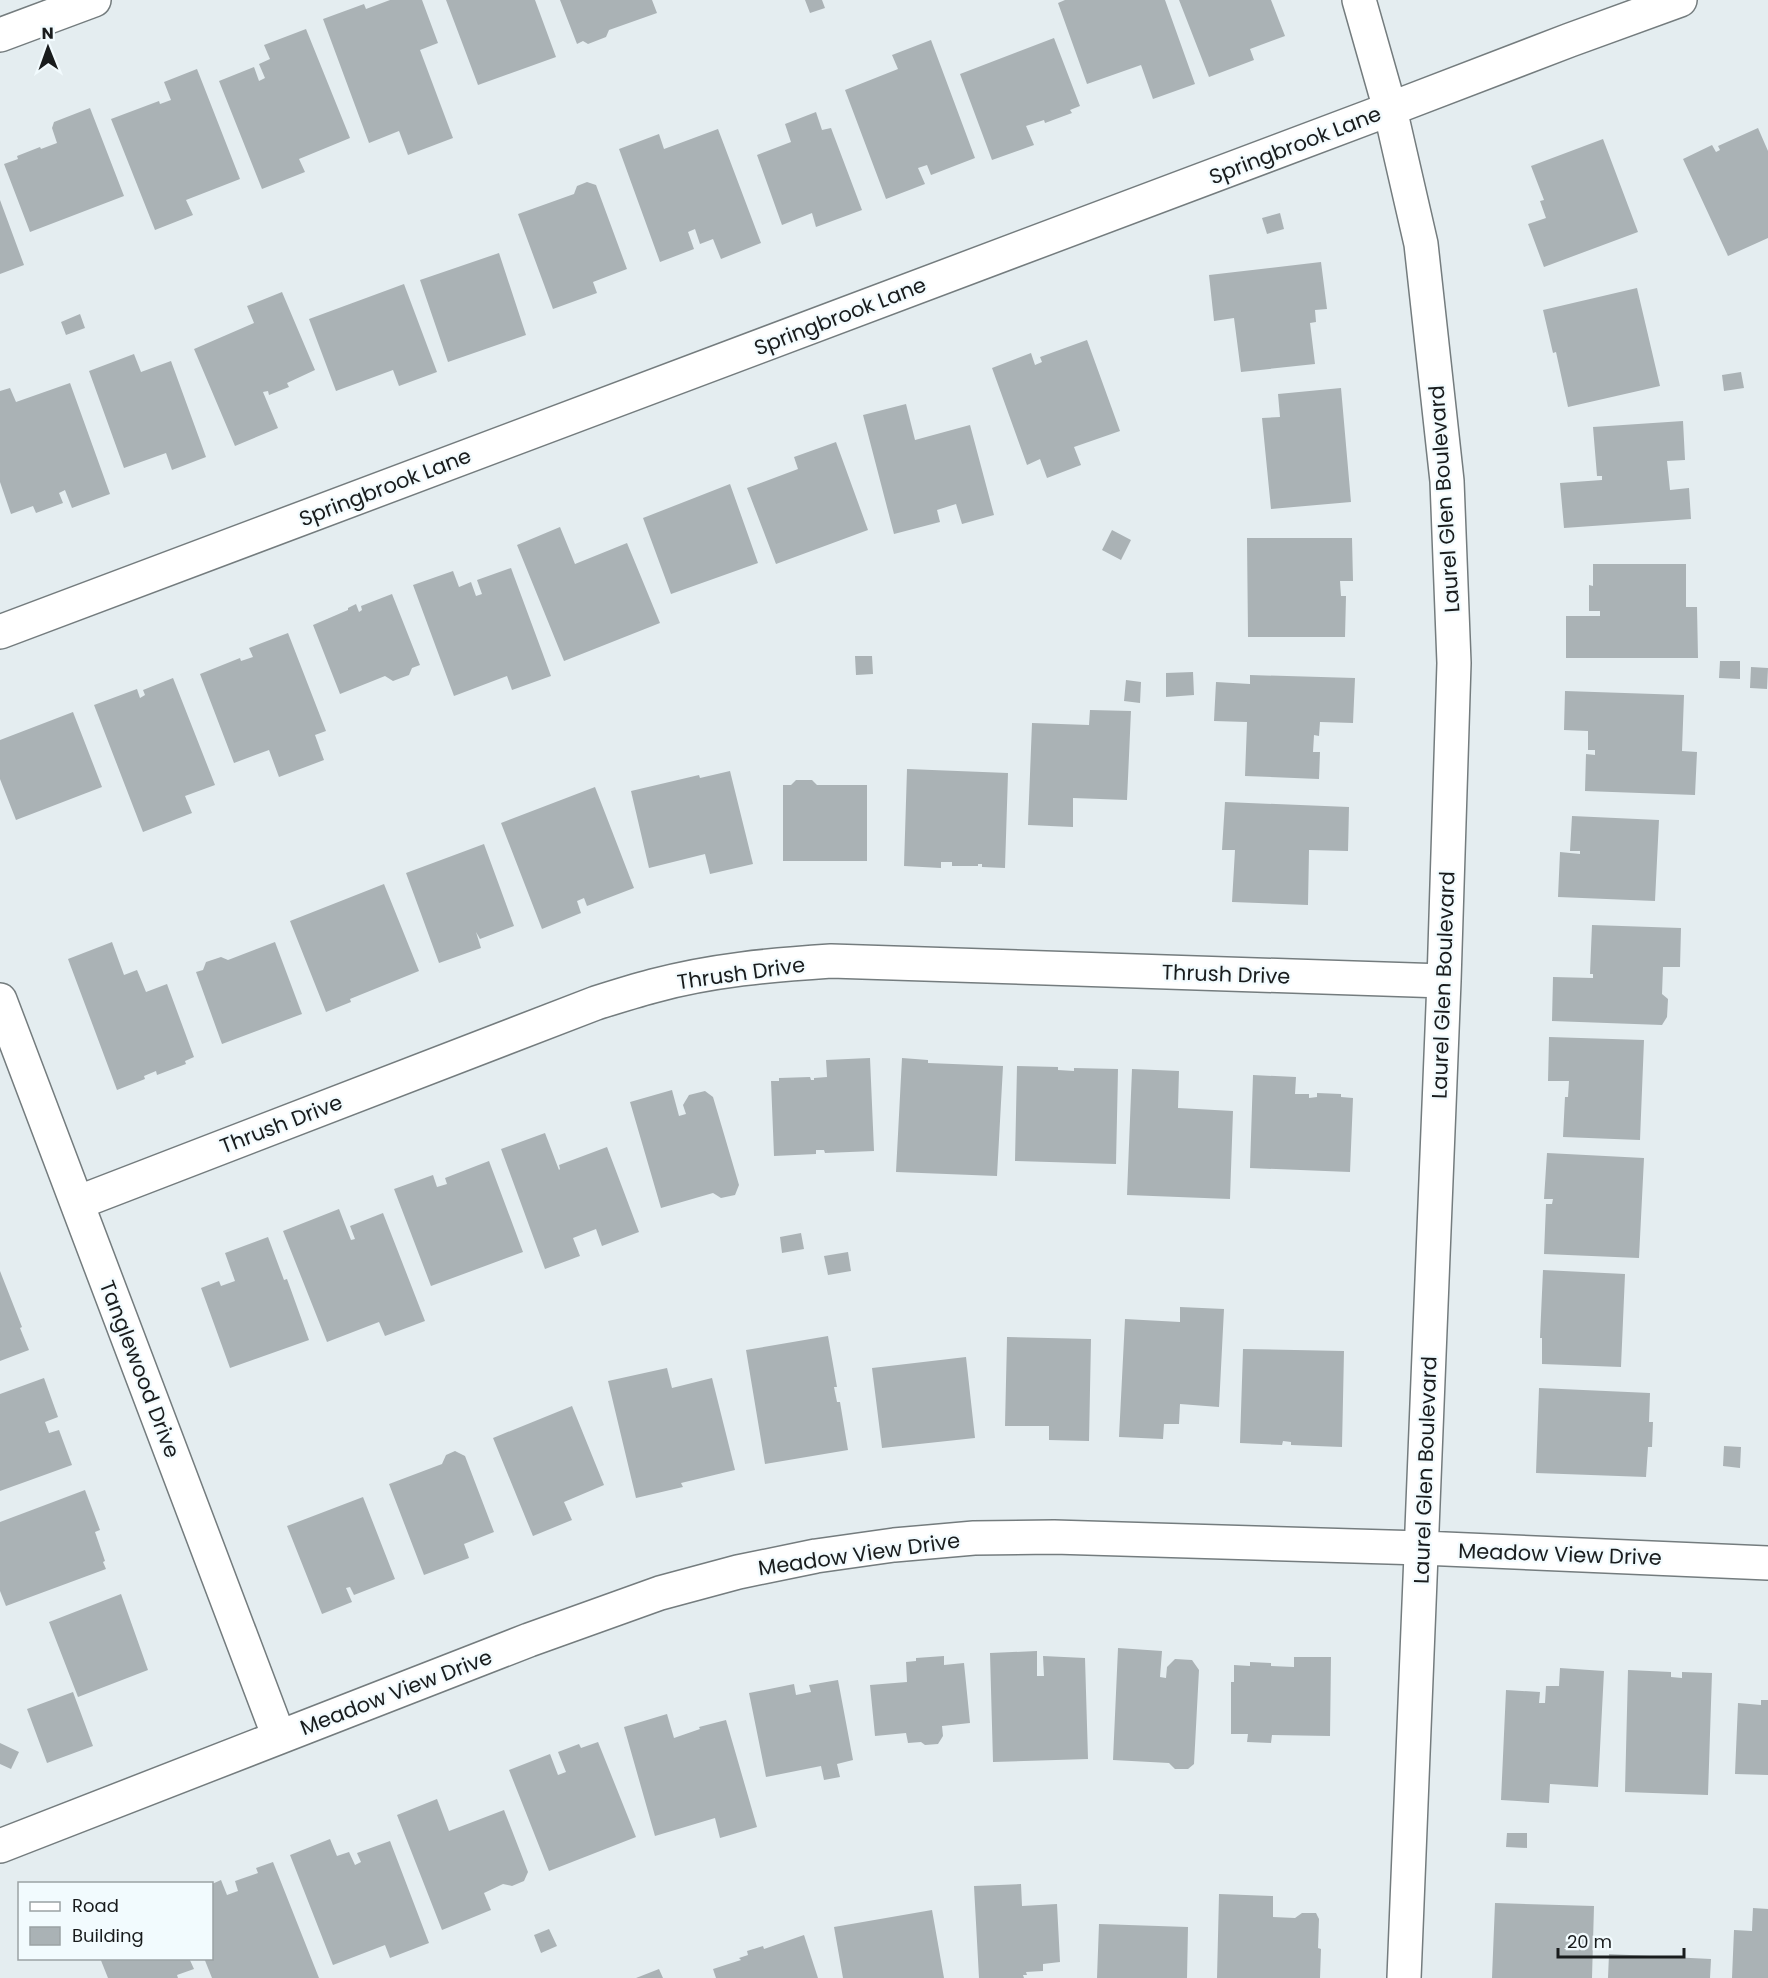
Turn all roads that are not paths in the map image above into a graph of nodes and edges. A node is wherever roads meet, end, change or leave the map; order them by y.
1 (94, 0) edge
2 (1359, 0) edge
3 (1680, 0) edge
4 (0, 35) edge
5 (1390, 109) junction
6 (0, 632) edge
7 (1444, 981) junction
8 (0, 999) edge
9 (77, 1203) junction
10 (1422, 1548) junction
11 (1768, 1563) edge
12 (279, 1737) junction
13 (0, 1846) edge
14 (1404, 1978) edge

1 - 4 street
2 - 5 street, Laurel Glen Boulevard
3 - 5 street, Springbrook Lane
5 - 6 street, Springbrook Lane
5 - 7 street, Laurel Glen Boulevard
7 - 9 street, Thrush Drive
7 - 10 street, Laurel Glen Boulevard
8 - 9 street, Tanglewood Drive
9 - 12 street, Tanglewood Drive
10 - 11 street, Meadow View Drive
10 - 12 street, Meadow View Drive
10 - 14 street, Laurel Glen Boulevard
12 - 13 street, Meadow View Drive

